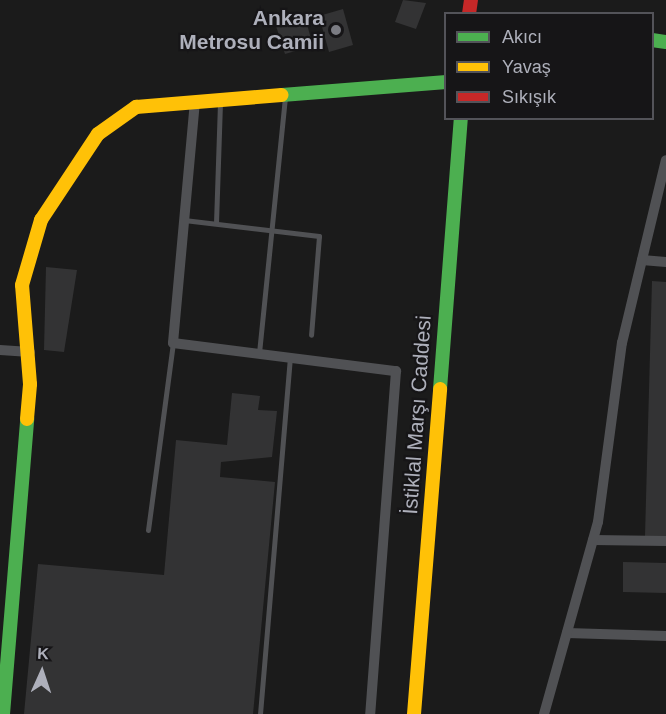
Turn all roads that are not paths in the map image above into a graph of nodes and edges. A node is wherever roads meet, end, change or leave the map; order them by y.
1 (444, 82) edge
2 (285, 98) junction
3 (220, 100) junction
4 (195, 101) junction
5 (461, 120) edge
6 (666, 160) edge
7 (184, 219) junction
8 (216, 223) junction
9 (272, 230) junction
10 (642, 260) junction
11 (666, 262) edge
12 (311, 335) dead end
13 (173, 343) junction
14 (0, 350) edge
15 (30, 352) junction
16 (259, 354) junction
17 (290, 358) junction
18 (148, 530) dead end
19 (593, 540) junction
20 (666, 541) edge
21 (567, 633) junction
22 (666, 636) edge
23 (3, 666) edge
24 (3, 714) edge
25 (260, 714) edge
26 (370, 714) edge
27 (414, 714) edge
28 (544, 714) edge

1 - 2 street
2 - 3 street
2 - 9 lane
3 - 4 street
3 - 8 lane
4 - 7 street
4 - 15 street
5 - 27 street, İstiklal Marşı Caddesi
6 - 10 street
7 - 8 lane
7 - 13 street
8 - 9 lane
9 - 12 lane
9 - 16 lane
10 - 11 street
10 - 19 street
13 - 16 street
13 - 18 lane
14 - 15 street
15 - 23 street
16 - 17 street
17 - 25 lane
17 - 26 street
19 - 20 street
19 - 21 street
21 - 22 street
21 - 28 street
23 - 24 street

